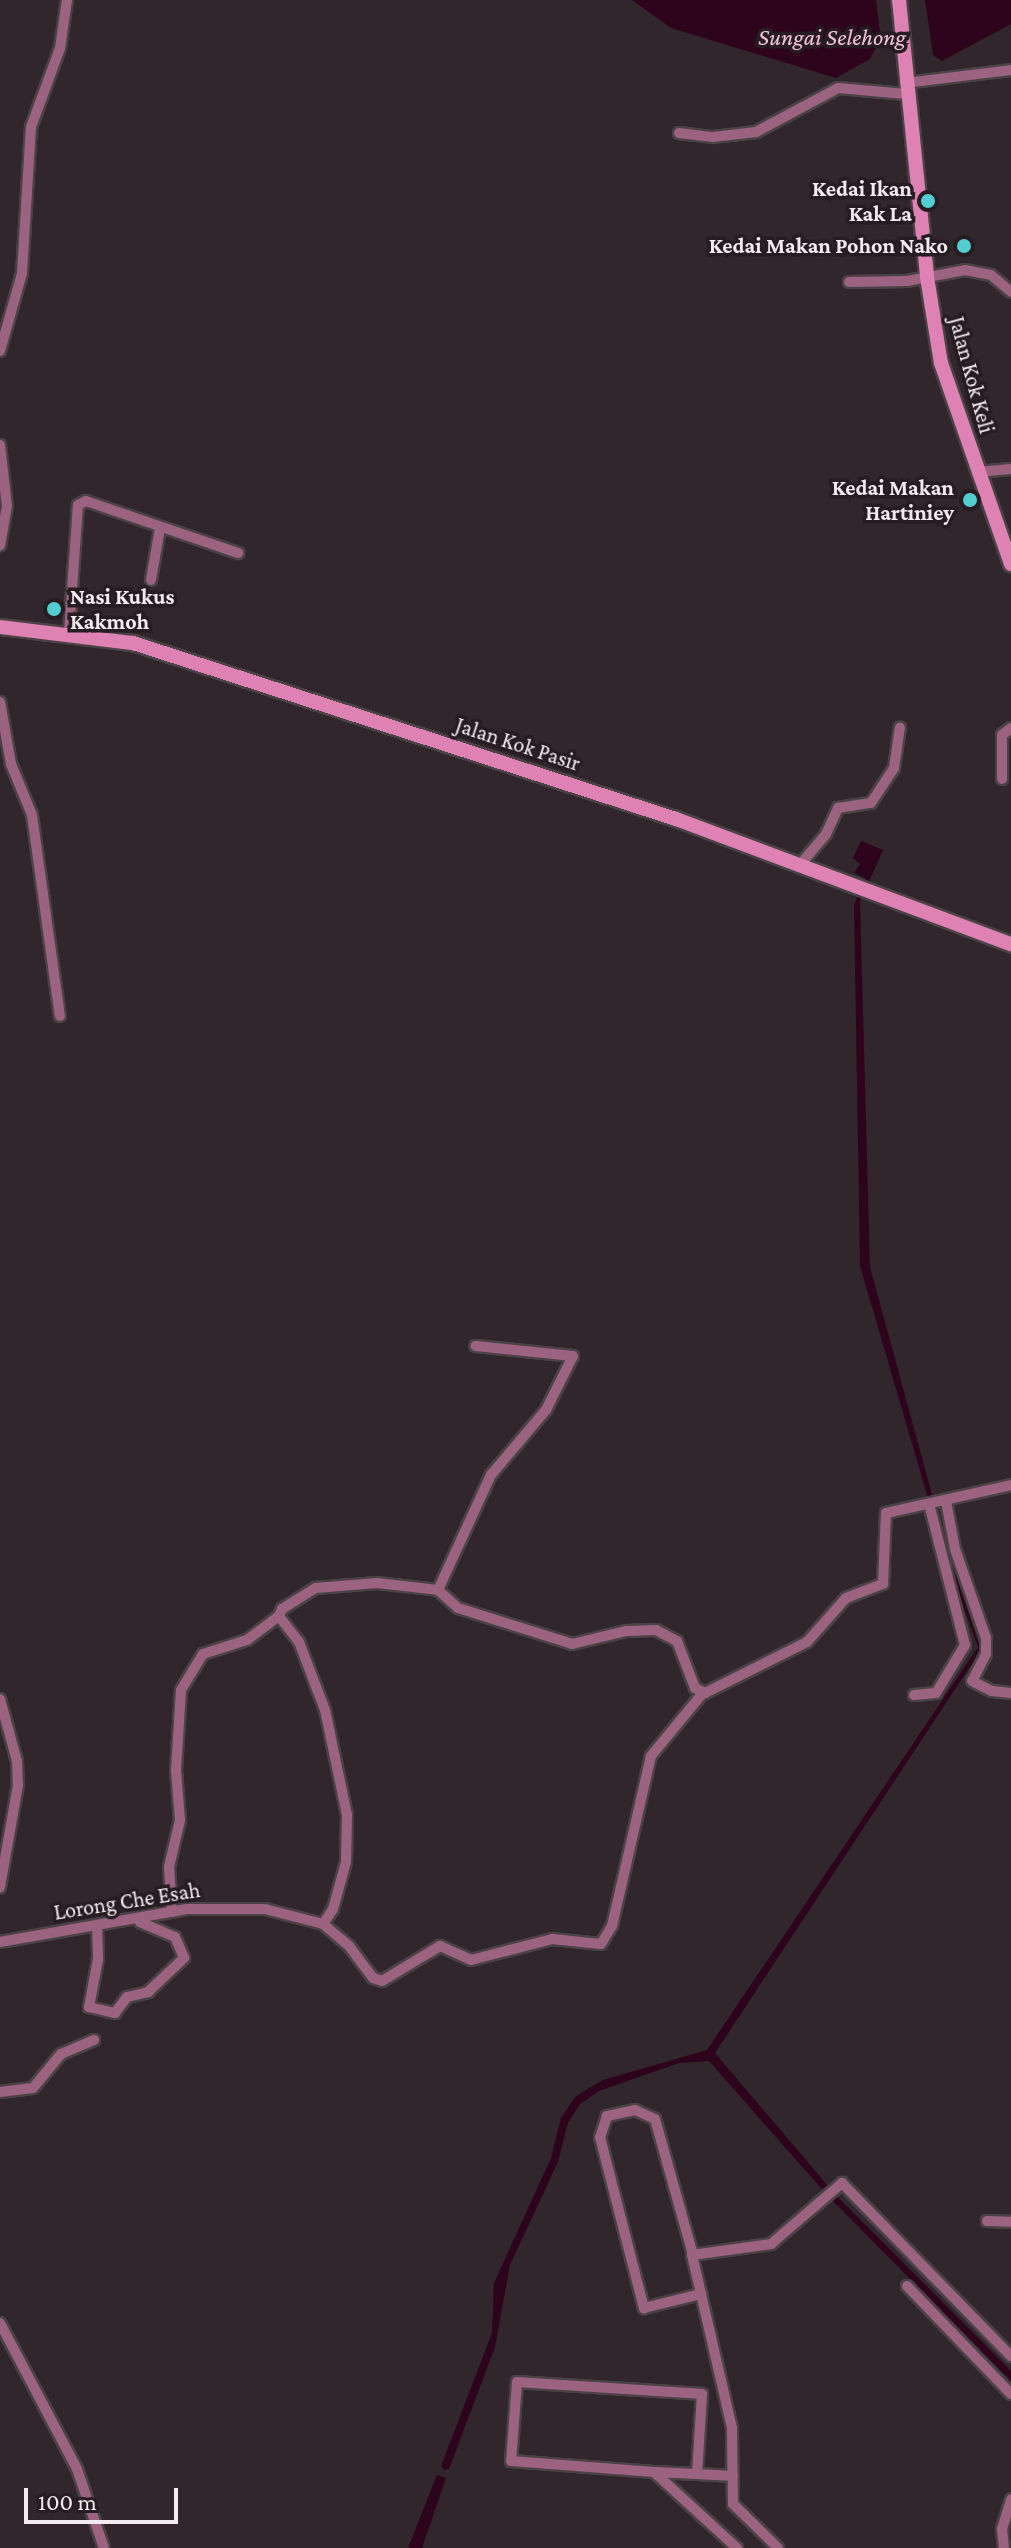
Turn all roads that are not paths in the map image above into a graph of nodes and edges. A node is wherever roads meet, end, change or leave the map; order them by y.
1 (67, 0) edge
2 (899, 0) edge
3 (1011, 70) edge
4 (906, 89) junction
5 (679, 133) dead end
6 (927, 277) junction
7 (849, 282) dead end
8 (1011, 292) edge
9 (2, 328) edge
10 (0, 351) edge
11 (0, 445) edge
12 (1011, 469) edge
13 (977, 472) junction
14 (160, 528) junction
15 (0, 545) edge
16 (238, 553) dead end
17 (1011, 564) edge
18 (151, 580) dead end
19 (0, 627) edge
20 (69, 633) junction
21 (0, 702) edge
22 (900, 727) dead end
23 (1011, 728) edge
24 (1002, 779) dead end
25 (799, 866) junction
26 (1011, 944) edge
27 (60, 1016) dead end
28 (476, 1346) dead end
29 (1011, 1485) edge
30 (946, 1501) junction
31 (929, 1504) junction
32 (438, 1590) junction
33 (279, 1616) junction
34 (703, 1693) junction
35 (1011, 1693) edge
36 (914, 1695) dead end
37 (0, 1699) edge
38 (0, 1887) edge
39 (172, 1912) junction
40 (134, 1920) junction
41 (323, 1924) junction
42 (97, 1926) junction
43 (0, 1942) edge
44 (94, 2040) dead end
45 (0, 2092) edge
46 (987, 2221) dead end
47 (1011, 2222) edge
48 (693, 2255) junction
49 (907, 2286) dead end
50 (701, 2294) junction
51 (0, 2323) edge
52 (1011, 2356) edge
53 (1011, 2394) edge
54 (654, 2472) junction
55 (697, 2474) junction
56 (733, 2476) junction
57 (1011, 2499) edge
58 (104, 2548) edge
59 (737, 2548) edge
60 (778, 2548) edge
61 (1004, 2548) edge

1 - 9 street
2 - 4 street, Jalan Kok Keli
3 - 4 street
4 - 5 street
4 - 6 street, Jalan Kok Keli
6 - 7 street
6 - 8 street
6 - 13 street, Jalan Kok Keli
9 - 10 street
11 - 15 street
12 - 13 street
13 - 17 street, Jalan Kok Keli
14 - 16 street
14 - 18 street
14 - 20 street
19 - 20 street, Jalan Kok Pasir
20 - 25 street, Jalan Kok Pasir
21 - 27 street
22 - 25 street
23 - 24 street
25 - 26 street, Jalan Kok Pasir
28 - 32 street
29 - 30 street
30 - 31 street
30 - 35 street
31 - 34 street
31 - 36 street
32 - 33 street
32 - 34 street
33 - 39 street
33 - 41 street
34 - 41 street, Lorong Che Esah
37 - 38 street
39 - 40 street, Lorong Che Esah
39 - 41 street, Lorong Che Esah
40 - 42 street, Lorong Che Esah
40 - 42 street
42 - 43 street, Lorong Che Esah
44 - 45 street
46 - 47 street
48 - 50 street
48 - 50 street
48 - 52 street
49 - 53 street
50 - 56 street
51 - 58 street
54 - 55 street
54 - 55 street
54 - 59 street
55 - 56 street
56 - 60 street
57 - 61 street

